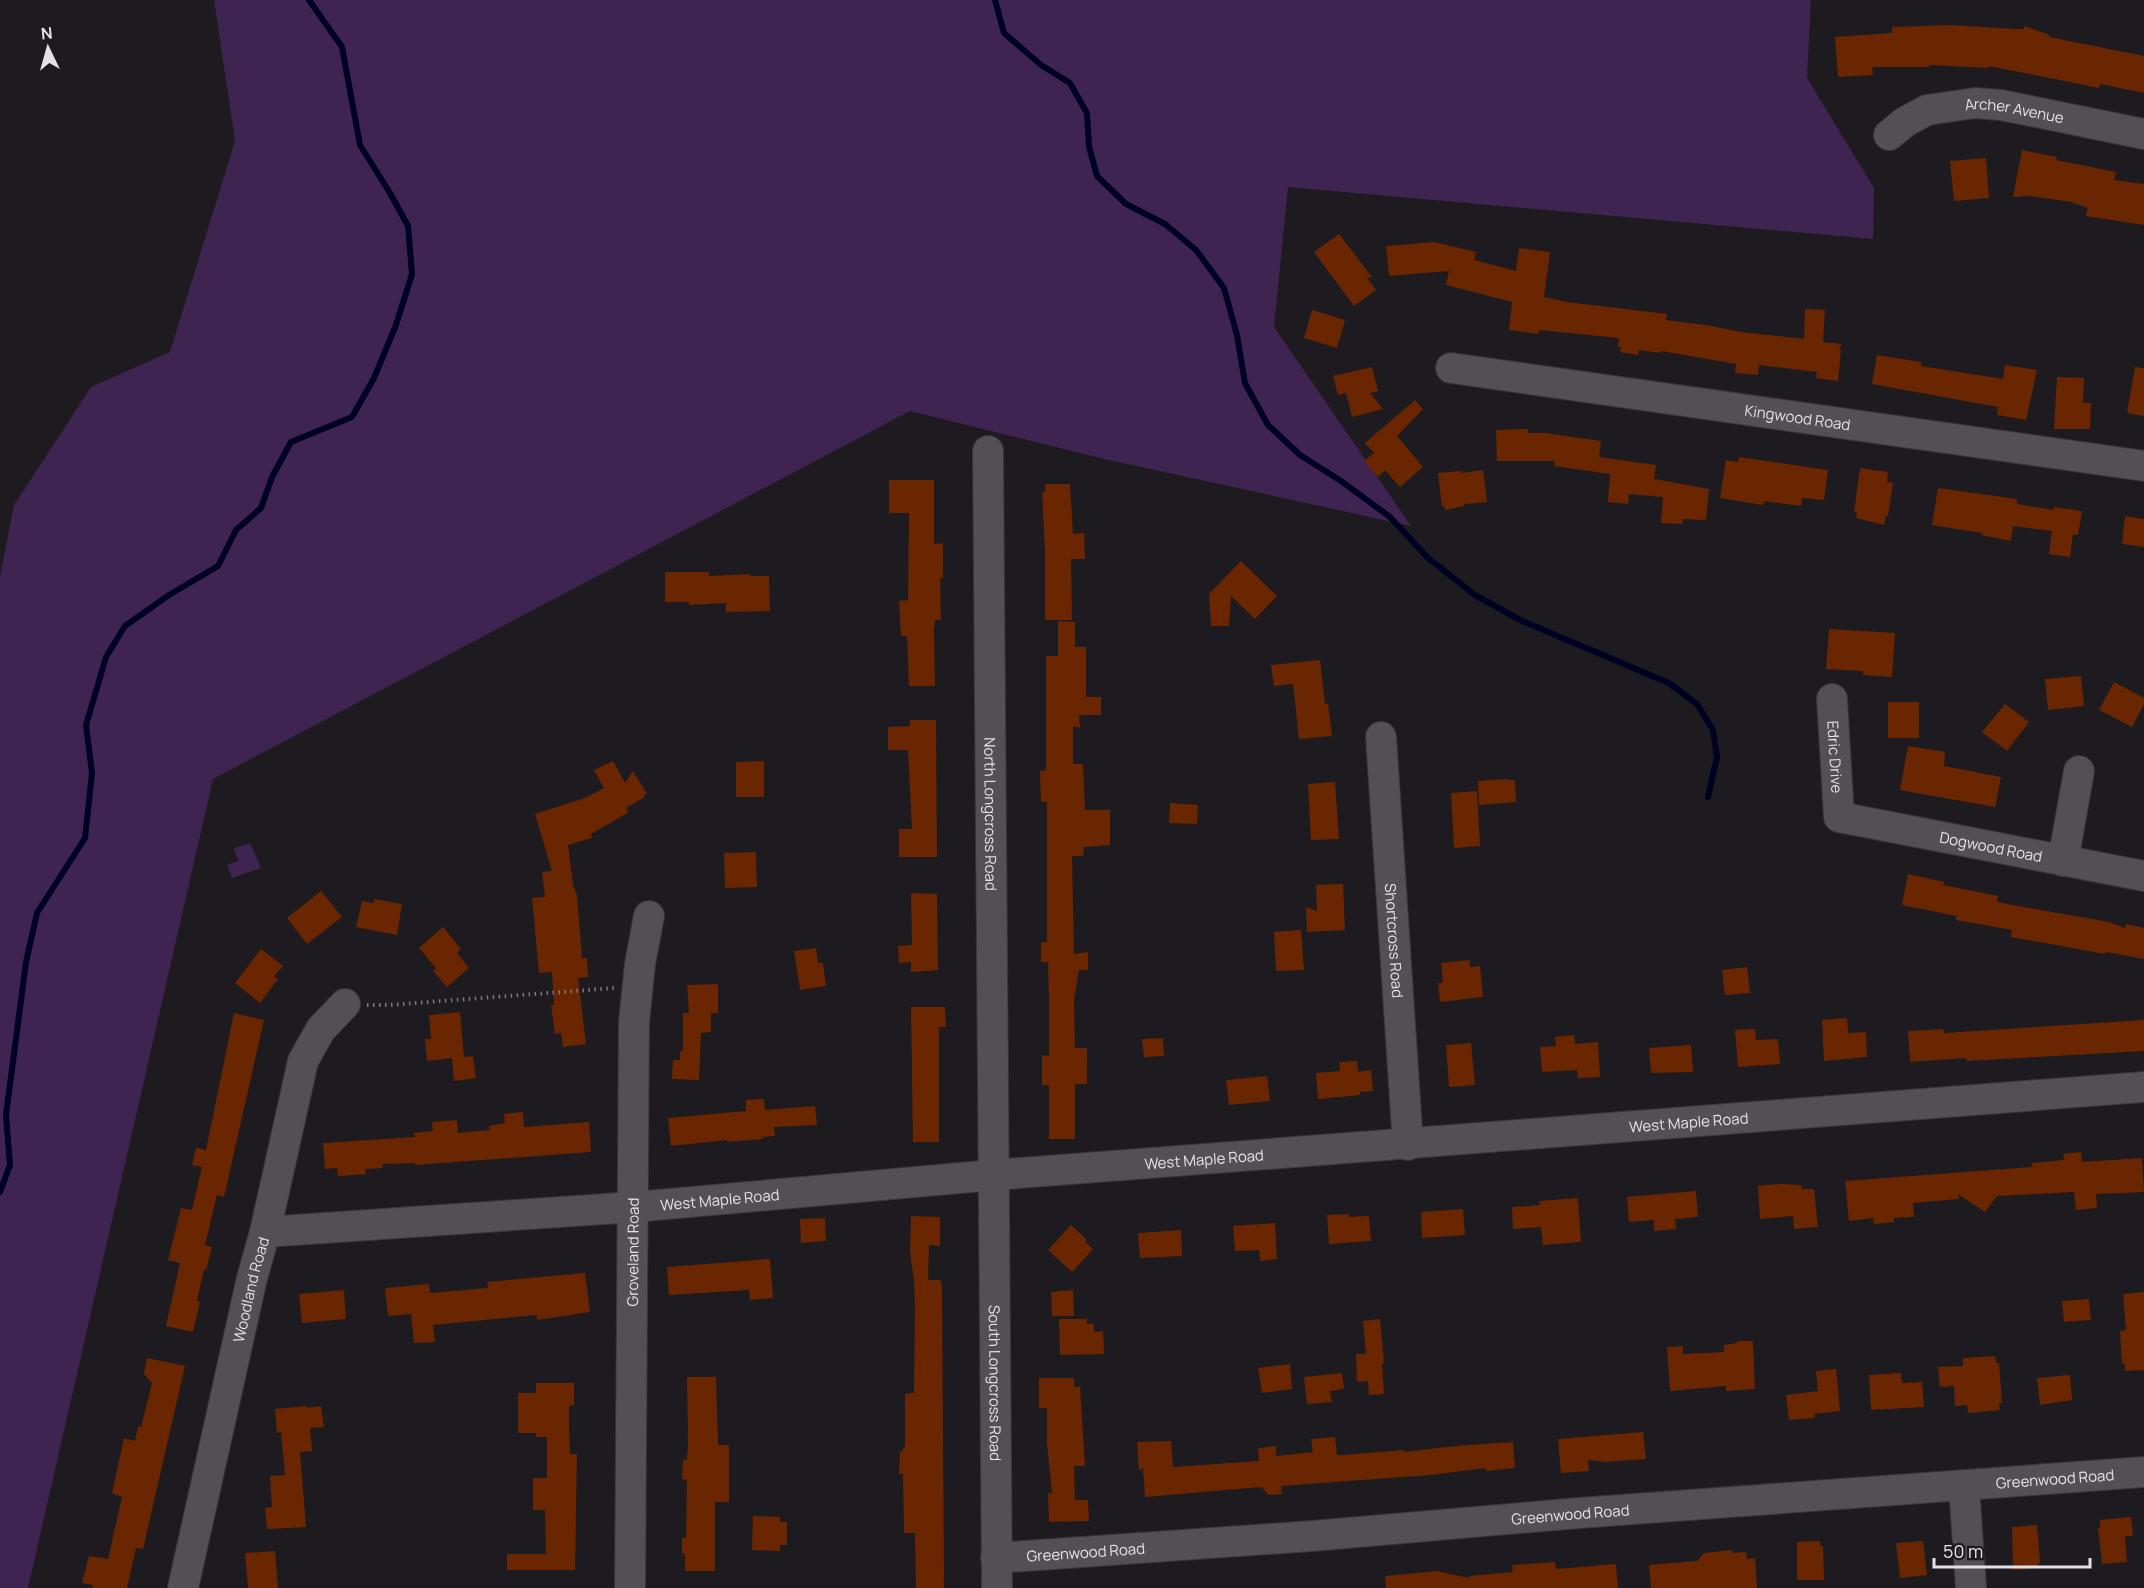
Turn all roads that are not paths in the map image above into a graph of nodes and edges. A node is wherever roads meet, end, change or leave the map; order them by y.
1 (2144, 134) edge
2 (1889, 135) dead end
3 (1451, 368) dead end
4 (988, 451) dead end
5 (2144, 466) edge
6 (1832, 699) dead end
7 (1381, 736) dead end
8 (2079, 771) dead end
9 (1839, 817) joint
10 (2064, 861) junction
11 (2144, 876) edge
12 (649, 916) dead end
13 (345, 1005) road end
14 (2144, 1088) edge
15 (1408, 1145) junction
16 (994, 1175) junction
17 (634, 1207) junction
18 (265, 1232) junction
19 (2144, 1472) edge
20 (1964, 1486) junction
21 (996, 1558) junction
22 (183, 1588) edge
23 (630, 1588) edge
24 (997, 1588) edge
25 (1971, 1588) edge

1 - 2 street, Archer Avenue
3 - 5 street, Kingwood Road
4 - 16 street, North Longcross Road
6 - 9 street, Edric Drive
7 - 15 street, Shortcross Road
8 - 10 street
9 - 10 street, Dogwood Road
10 - 11 street, Dogwood Road
12 - 17 street, Groveland Road
13 - 18 street, Woodland Road
14 - 15 street, West Maple Road
15 - 16 street, West Maple Road
16 - 17 street, West Maple Road
16 - 21 street, South Longcross Road
17 - 18 street, West Maple Road
17 - 23 street, Groveland Road
18 - 22 street, Woodland Road
19 - 20 street, Greenwood Road
20 - 21 street, Greenwood Road
20 - 25 street
21 - 24 street, South Longcross Road

